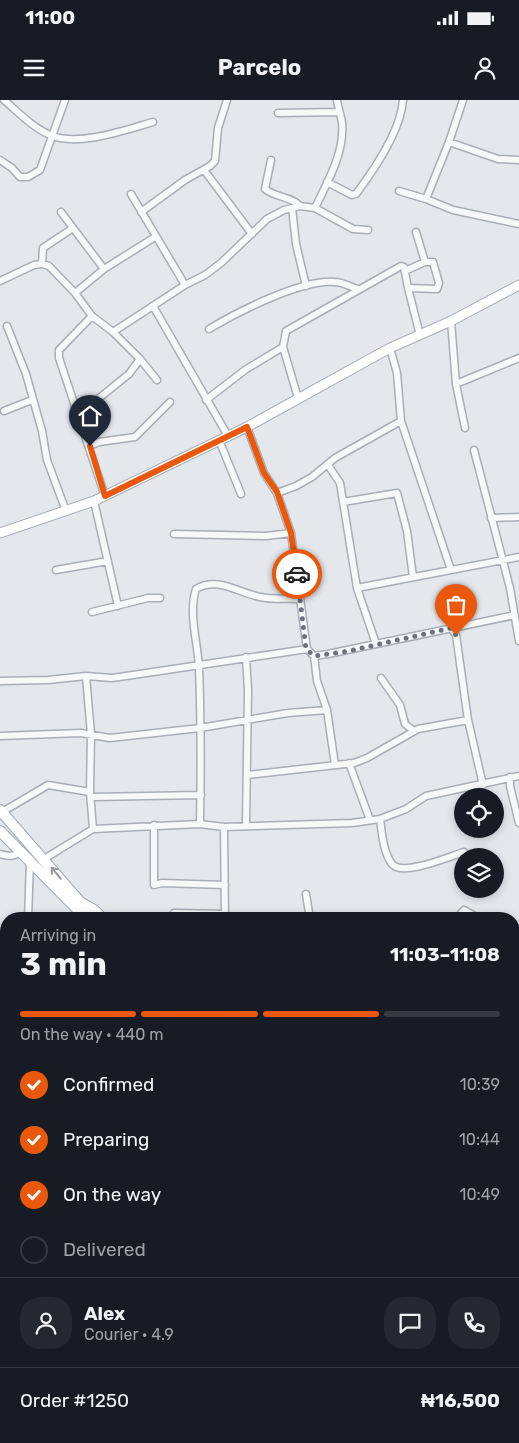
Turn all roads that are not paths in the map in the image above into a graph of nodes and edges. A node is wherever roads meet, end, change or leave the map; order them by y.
1 (4, 100) edge
2 (65, 100) edge
3 (227, 100) edge
4 (337, 100) edge
5 (403, 100) edge
6 (463, 100) edge
7 (339, 112) junction
8 (278, 113) dead end
9 (153, 122) dead end
10 (52, 136) junction
11 (449, 142) junction
12 (0, 160) edge
13 (271, 160) dead end
14 (519, 160) edge
15 (204, 170) junction
16 (327, 182) junction
17 (399, 191) dead end
18 (131, 194) dead end
19 (284, 198) junction
20 (426, 199) junction
21 (300, 206) junction
22 (315, 208) junction
23 (290, 209) junction
24 (61, 212) dead end
25 (141, 212) junction
26 (519, 224) edge
27 (73, 228) junction
28 (368, 230) dead end
29 (416, 232) dead end
30 (252, 234) junction
31 (155, 237) junction
32 (424, 262) junction
33 (42, 264) junction
34 (104, 269) junction
35 (405, 272) junction
36 (0, 281) edge
37 (185, 285) junction
38 (519, 285) edge
39 (306, 286) junction
40 (408, 288) junction
41 (358, 289) junction
42 (75, 293) junction
43 (153, 306) junction
44 (92, 316) junction
45 (452, 321) junction
46 (7, 326) dead end
47 (209, 329) dead end
48 (113, 332) junction
49 (420, 335) junction
50 (282, 347) junction
51 (390, 348) junction
52 (519, 358) edge
53 (140, 359) junction
54 (157, 380) dead end
55 (456, 384) junction
56 (298, 398) junction
57 (32, 400) junction
58 (206, 400) junction
59 (170, 402) dead end
60 (4, 411) dead end
61 (78, 415) junction
62 (401, 421) junction
63 (247, 427) junction
64 (465, 428) dead end
65 (223, 438) junction
66 (90, 446) junction
67 (474, 450) dead end
68 (328, 465) junction
69 (277, 492) junction
70 (240, 494) dead end
71 (105, 496) junction
72 (94, 501) junction
73 (343, 502) junction
74 (66, 510) junction
75 (519, 517) edge
76 (490, 518) junction
77 (0, 532) edge
78 (291, 533) junction
79 (174, 534) dead end
80 (519, 557) edge
81 (108, 561) junction
82 (502, 561) junction
83 (56, 570) dead end
84 (451, 570) junction
85 (413, 577) junction
86 (357, 588) junction
87 (160, 598) dead end
88 (300, 599) junction
89 (118, 606) junction
90 (92, 612) dead end
91 (515, 615) junction
92 (461, 626) junction
93 (451, 628) junction
94 (456, 635) junction
95 (519, 641) edge
96 (376, 644) junction
97 (306, 649) junction
98 (314, 656) junction
99 (246, 658) junction
100 (199, 665) junction
101 (86, 676) junction
102 (381, 678) dead end
103 (0, 681) edge
104 (327, 710) junction
105 (246, 719) junction
106 (468, 720) junction
107 (200, 728) junction
108 (414, 731) junction
109 (89, 734) junction
110 (0, 736) edge
111 (349, 763) junction
112 (335, 765) junction
113 (246, 775) junction
114 (519, 776) edge
115 (510, 777) junction
116 (482, 784) junction
117 (91, 794) junction
118 (201, 795) junction
119 (1, 811) edge
120 (380, 819) junction
121 (370, 820) junction
122 (519, 823) edge
123 (200, 824) junction
124 (246, 824) junction
125 (154, 826) junction
126 (224, 827) junction
127 (18, 829) junction
128 (93, 829) junction
129 (4, 835) edge
130 (20, 851) junction
131 (0, 854) edge
132 (454, 855) edge
133 (44, 858) junction
134 (30, 861) junction
135 (225, 885) junction
136 (306, 894) dead end
137 (28, 912) edge
138 (80, 912) edge
139 (96, 912) edge
140 (225, 912) edge
141 (309, 912) edge

1 - 10 street
2 - 10 street
3 - 15 street
4 - 7 street
5 - 16 street
6 - 11 street
7 - 8 street
7 - 16 street
9 - 10 street
10 - 12 street
11 - 14 street
11 - 20 street
13 - 19 street
15 - 25 street
15 - 30 street
16 - 22 street
17 - 20 street
18 - 25 street
19 - 21 street
19 - 23 street
20 - 26 street
21 - 22 street
21 - 23 street
22 - 28 street
23 - 30 street
23 - 39 street
24 - 27 street
25 - 31 street
27 - 33 street
27 - 34 street
29 - 32 street
30 - 37 street
31 - 34 street
31 - 37 street
32 - 35 street
32 - 40 street
33 - 36 street
33 - 42 street
34 - 42 street
35 - 40 street
35 - 41 street
37 - 43 street
38 - 45 street
39 - 41 street
39 - 47 street
40 - 49 street
41 - 50 street
42 - 44 street
43 - 48 street
43 - 58 street
44 - 48 street
44 - 61 street
45 - 49 street
45 - 55 street
46 - 57 street
48 - 53 street
49 - 51 street
50 - 56 street
50 - 58 street
51 - 56 street
51 - 62 street
52 - 55 street
53 - 54 street
53 - 61 street
55 - 64 street
56 - 63 street
57 - 60 street
57 - 74 street
58 - 65 street
59 - 66 street
61 - 66 street
62 - 68 street
62 - 84 street
63 - 65 street
63 - 69 street
65 - 70 street
65 - 71 street
66 - 71 street
67 - 76 street
68 - 69 street
68 - 73 street
69 - 78 street
71 - 72 street
72 - 74 street
72 - 81 street
73 - 85 street
73 - 86 street
74 - 77 street
75 - 76 street
76 - 82 street
78 - 79 street
78 - 88 street
80 - 82 street
81 - 83 street
81 - 89 street
82 - 84 street
82 - 91 street
84 - 85 street
85 - 86 street
86 - 96 street
87 - 89 street
88 - 97 street
88 - 100 street
89 - 90 street
91 - 92 street
91 - 95 street
92 - 93 street
92 - 94 street
93 - 94 street
93 - 96 street
94 - 106 street
96 - 98 street
97 - 98 street
97 - 99 street
98 - 104 street
99 - 100 street
99 - 105 street
100 - 101 street
100 - 107 street
101 - 103 street
101 - 109 street
102 - 108 street
104 - 105 street
104 - 112 street
105 - 107 street
105 - 113 street
106 - 108 street
106 - 116 street
107 - 109 street
107 - 118 street
108 - 111 street
109 - 110 street
109 - 117 street
111 - 112 street
111 - 121 street
112 - 113 street
113 - 124 street
114 - 115 street
115 - 116 street
115 - 122 street
116 - 120 street
117 - 118 street
117 - 119 street
117 - 128 street
118 - 123 street
119 - 127 main road
120 - 121 street
120 - 132 street
121 - 124 street
123 - 125 street
123 - 126 street
124 - 126 street
125 - 128 street
125 - 135 street
126 - 135 street
127 - 129 main road
127 - 133 main road
128 - 133 street
129 - 130 main road
130 - 131 street
130 - 134 main road
139 -> 133 main road
134 - 137 street
134 - 138 main road
135 - 140 street
136 - 141 street

